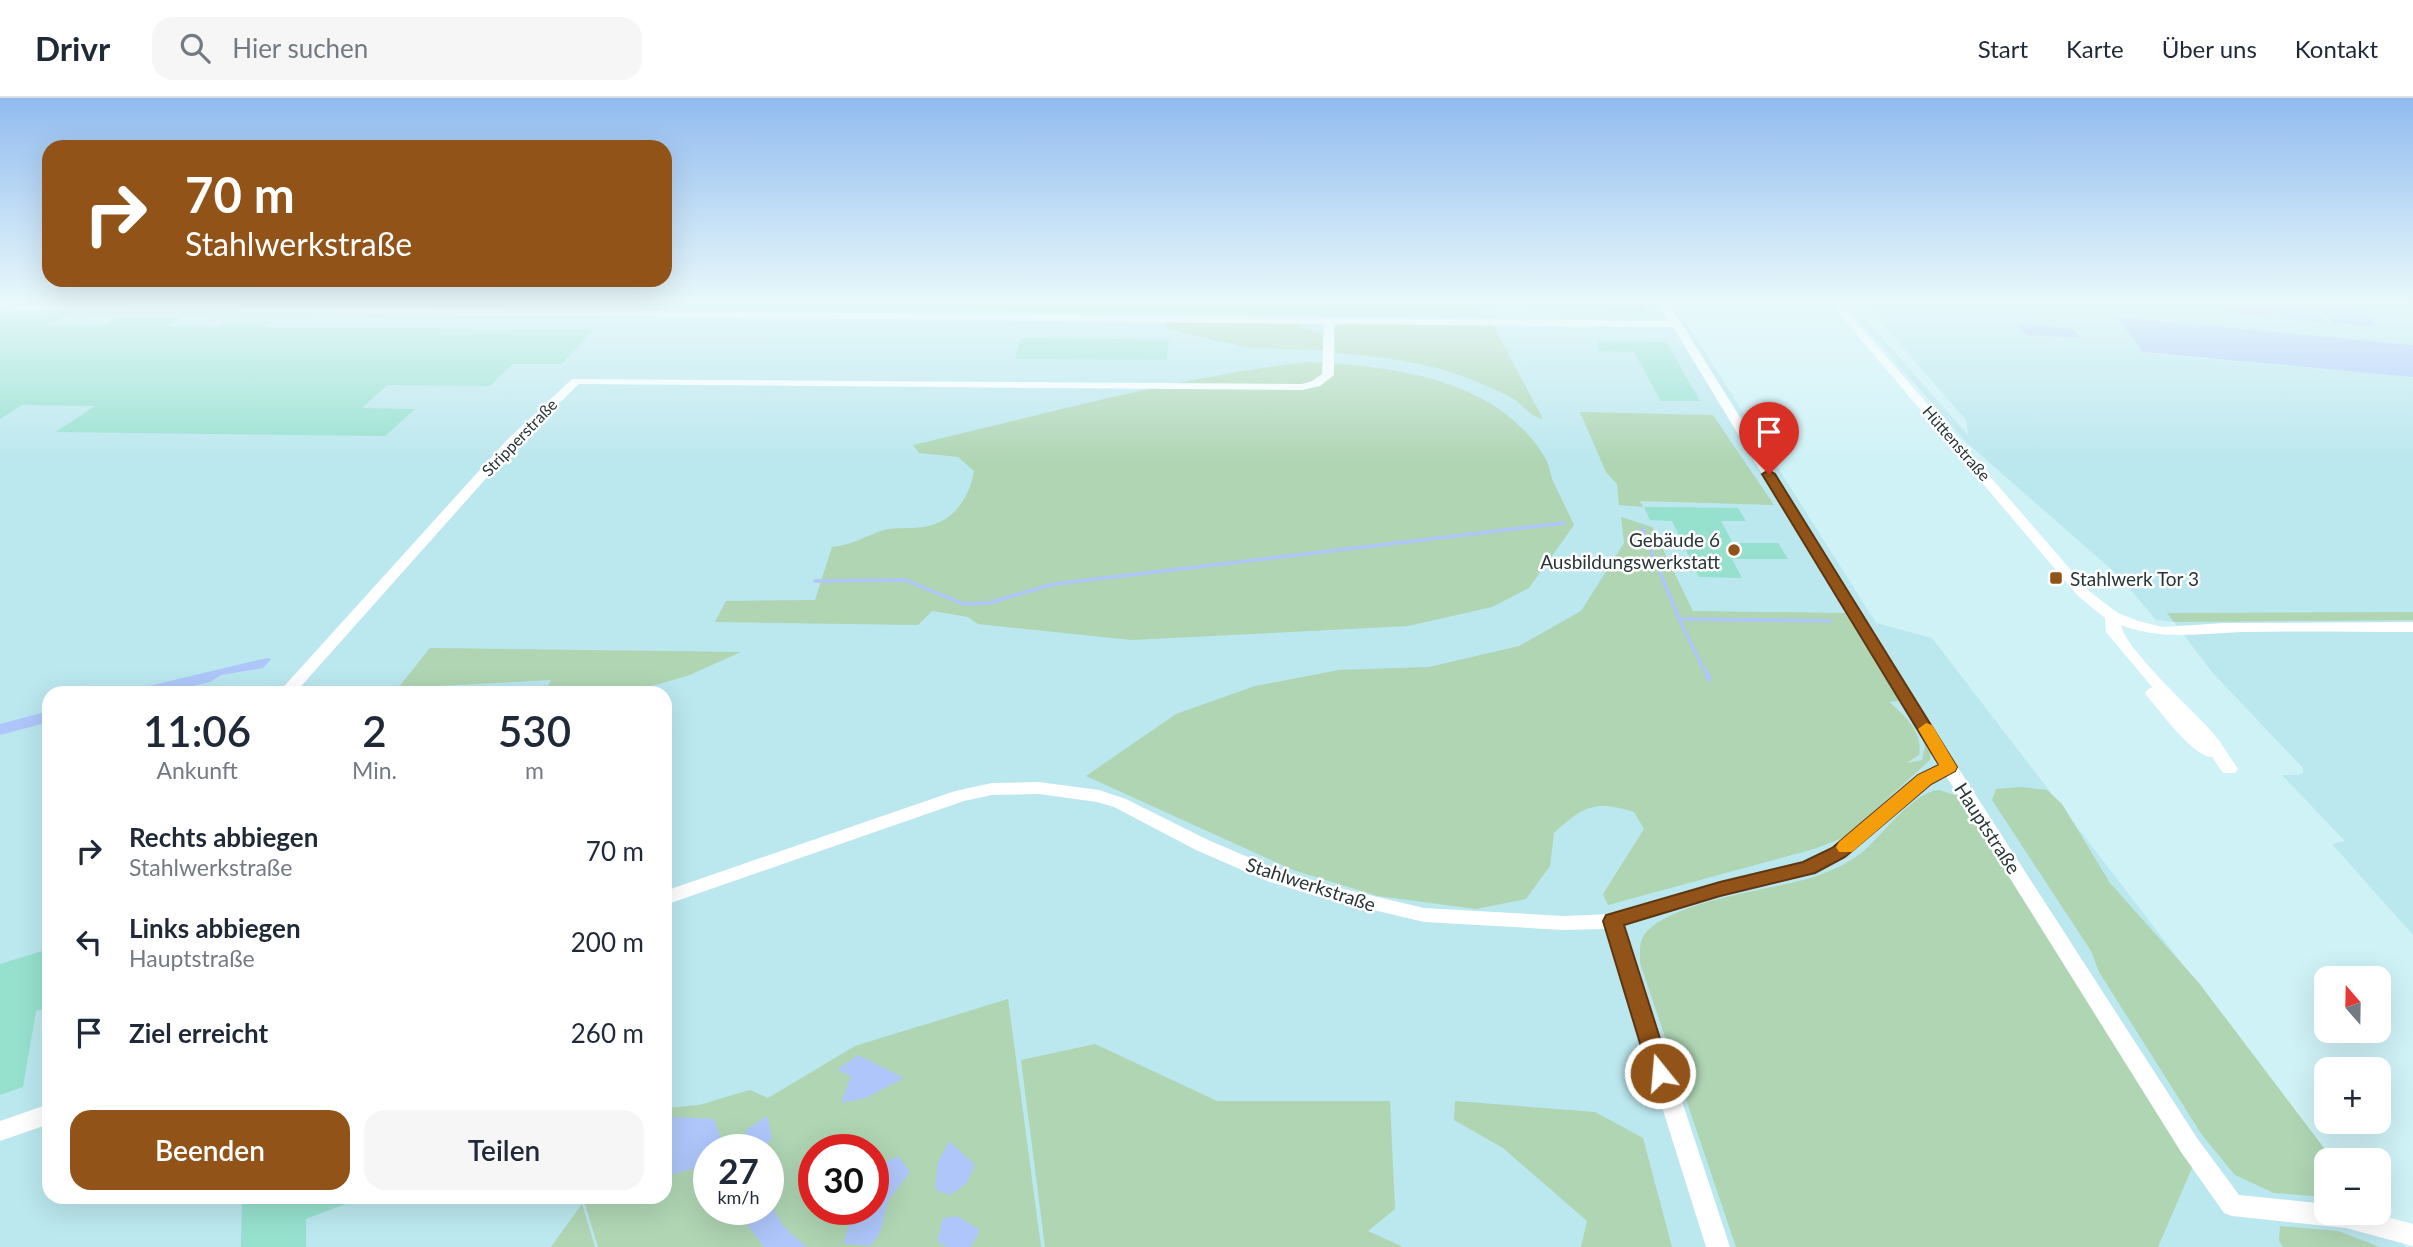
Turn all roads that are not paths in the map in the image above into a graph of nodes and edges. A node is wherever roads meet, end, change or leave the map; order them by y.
1 (1328, 357) edge
2 (1696, 357) edge
3 (1881, 357) edge
4 (2124, 618) junction
5 (2413, 627) edge
6 (2122, 642) junction
7 (292, 686) edge
8 (1949, 767) junction
9 (2229, 769) dead end
10 (672, 896) edge
11 (1613, 921) junction
12 (42, 1117) edge
13 (0, 1132) edge
14 (2413, 1235) edge
15 (1718, 1247) edge

1 - 7 street, Stripperstraße
2 - 8 street, Hauptstraße
3 - 4 street, Hüttenstraße
4 - 5 street, Hüttenstraße
4 - 6 street
4 - 6 street
6 - 9 street
8 - 11 street, Stahlwerkstraße
8 - 14 street, Hauptstraße
10 - 11 street, Stahlwerkstraße
11 - 15 street
12 - 13 street

